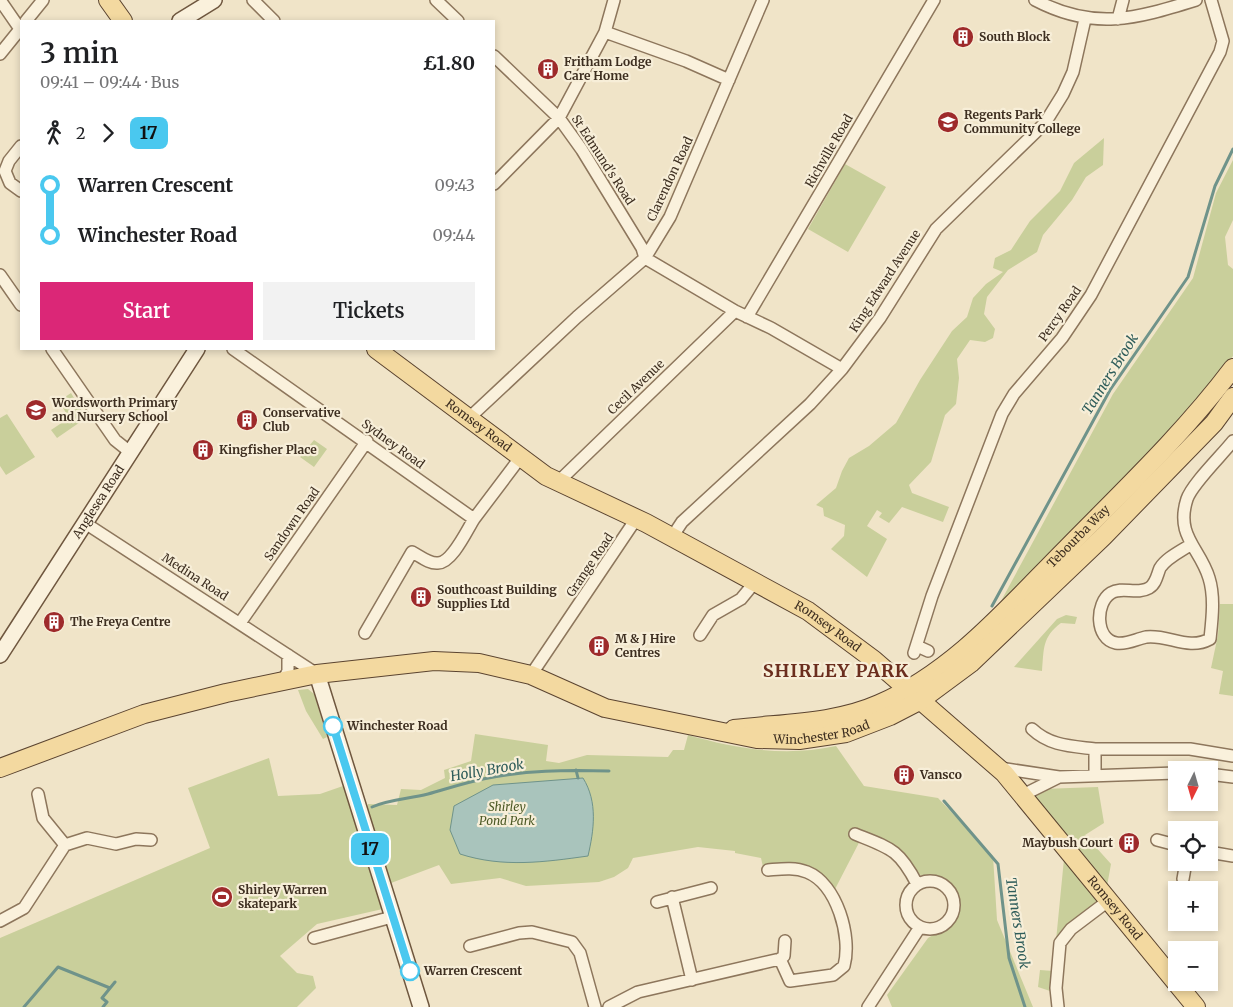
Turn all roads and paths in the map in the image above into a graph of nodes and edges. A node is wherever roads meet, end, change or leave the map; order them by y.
1 (0, 0) edge
2 (43, 0) edge
3 (108, 0) edge
4 (214, 0) edge
5 (253, 0) edge
6 (436, 0) edge
7 (614, 0) edge
8 (763, 0) edge
9 (934, 0) edge
10 (1035, 0) edge
11 (1123, 0) edge
12 (1196, 0) edge
13 (1211, 0) edge
14 (1085, 19) junction
15 (1118, 19) junction
16 (28, 20) edge
17 (122, 20) edge
18 (182, 20) edge
19 (273, 20) edge
20 (457, 20) edge
21 (20, 23) edge
22 (20, 30) edge
23 (605, 32) junction
24 (0, 54) edge
25 (495, 57) edge
26 (729, 80) junction
27 (559, 118) junction
28 (20, 147) edge
29 (495, 183) edge
30 (20, 190) edge
31 (645, 258) junction
32 (0, 275) edge
33 (19, 299) edge
34 (735, 310) junction
35 (747, 317) junction
36 (53, 350) edge
37 (196, 350) edge
38 (234, 350) edge
39 (377, 350) edge
40 (1233, 368) edge
41 (842, 369) junction
42 (1233, 397) edge
43 (468, 419) junction
44 (367, 441) junction
45 (1233, 441) edge
46 (130, 452) junction
47 (520, 458) junction
48 (558, 482) junction
49 (474, 519) junction
50 (636, 519) junction
51 (85, 523) junction
52 (672, 537) junction
53 (1190, 544) junction
54 (755, 582) junction
55 (240, 623) junction
56 (365, 633) dead end
57 (700, 635) dead end
58 (928, 651) dead end
59 (0, 655) edge
60 (288, 655) junction
61 (534, 672) junction
62 (317, 674) junction
63 (283, 681) junction
64 (915, 694) junction
65 (1032, 729) dead end
66 (1095, 749) junction
67 (1233, 756) edge
68 (0, 768) edge
69 (1000, 768) junction
70 (1168, 773) edge
71 (1094, 774) junction
72 (1218, 775) edge
73 (1059, 777) junction
74 (1233, 777) edge
75 (1023, 795) junction
76 (53, 799) dead end
77 (855, 834) dead end
78 (151, 840) dead end
79 (1158, 840) dead end
80 (1168, 843) edge
81 (65, 845) junction
82 (1218, 854) edge
83 (1233, 856) edge
84 (768, 870) dead end
85 (1184, 871) edge
86 (1183, 879) dead end
87 (917, 884) junction
88 (711, 888) dead end
89 (672, 896) junction
90 (1108, 900) junction
91 (657, 902) dead end
92 (392, 917) junction
93 (0, 921) edge
94 (920, 927) junction
95 (314, 938) dead end
96 (784, 941) dead end
97 (470, 946) dead end
98 (780, 960) junction
99 (692, 980) junction
100 (870, 1005) edge
101 (1056, 1006) edge
102 (421, 1007) edge
103 (595, 1007) edge
104 (610, 1007) edge
105 (1196, 1007) edge

1 - 21 street
2 - 16 street
3 - 17 main road
4 - 18 street
5 - 19 street
6 - 20 street
7 - 23 street
8 - 26 street, Clarendon Road
9 - 35 street, Richville Road
10 - 14 street
11 - 15 street
12 - 15 street
13 - 58 street, Percy Road
14 - 15 street
14 - 41 street, King Edward Avenue
22 - 24 street
23 - 26 street
23 - 27 street
25 - 27 street, St Edmund's Road
26 - 31 street, Clarendon Road
27 - 29 street
27 - 31 street, St Edmund's Road
28 - 30 street
31 - 34 street
31 - 43 street, Clarendon Road
32 - 33 street
34 - 35 street
34 - 48 street, Cecil Avenue
35 - 41 street
36 - 46 street
37 - 46 street, Anglesea Road
38 - 44 street, Sydney Road
39 - 43 main road, Romsey Road
40 - 64 main road, Tebourba Way
41 - 52 street, King Edward Avenue
42 - 64 main road, Tebourba Way
43 - 47 main road, Romsey Road
44 - 49 street, Sydney Road
44 - 55 street, Sandown Road
45 - 53 street
46 - 51 street, Anglesea Road
47 - 48 main road, Romsey Road
47 - 49 street
48 - 50 main road, Romsey Road
49 - 56 street
50 - 52 main road, Romsey Road
50 - 61 street, Grange Road
51 - 55 street, Medina Road
51 - 59 street, Anglesea Road
52 - 54 main road, Romsey Road
53 - 53 street
54 - 57 street
54 - 64 main road, Romsey Road
55 - 60 street, Medina Road
60 - 62 street, Medina Road
60 - 63 street
61 - 62 main road, Winchester Road
61 - 64 main road, Winchester Road
62 - 63 main road, Winchester Road
62 - 92 street
63 - 68 main road, Winchester Road
64 - 69 main road, Romsey Road
65 - 66 street
66 - 67 street
66 - 71 street
69 - 73 street
69 - 75 main road, Romsey Road
70 - 71 street
71 - 73 street
72 - 74 street
73 - 75 street
75 - 90 main road, Romsey Road
76 - 81 street
77 - 87 street
78 - 81 street
79 - 80 street
81 - 93 street
82 - 83 street
84 - 98 street
85 - 86 street
87 - 94 street
87 - 94 street
88 - 89 street
89 - 91 street
89 - 99 street
90 - 101 street
90 - 105 main road, Romsey Road
92 - 95 street
92 - 102 street
94 - 100 street
96 - 98 street
97 - 103 street
98 - 99 street
99 - 104 street

